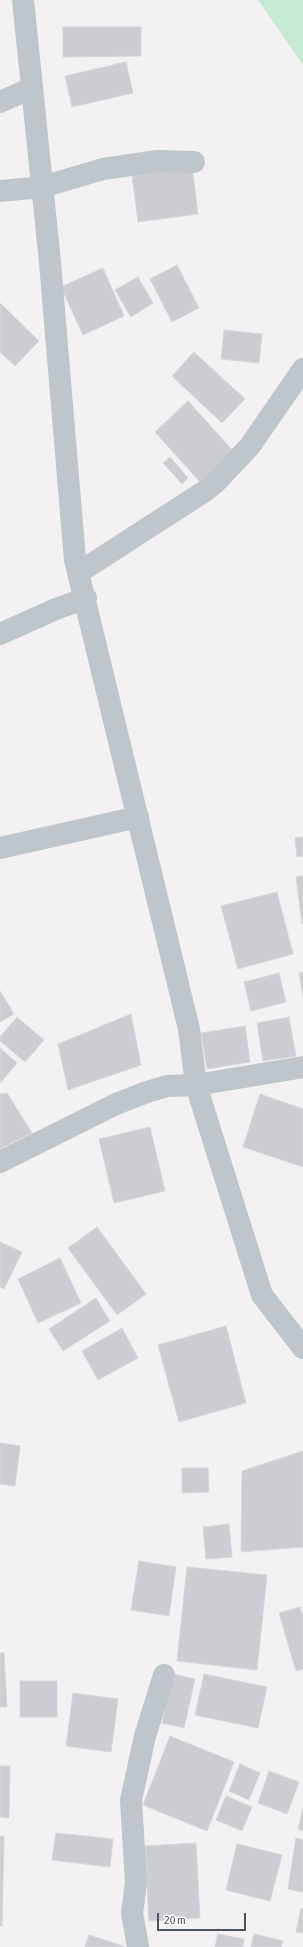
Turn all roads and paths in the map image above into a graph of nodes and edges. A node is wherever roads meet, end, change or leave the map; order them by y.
1 (23, 0) edge
2 (32, 88) junction
3 (0, 102) edge
4 (194, 162) dead end
5 (42, 186) junction
6 (0, 191) edge
7 (303, 369) edge
8 (78, 573) junction
9 (86, 598) junction
10 (0, 634) edge
11 (138, 817) junction
12 (0, 848) edge
13 (303, 1067) edge
14 (196, 1085) junction
15 (0, 1162) edge
16 (303, 1348) edge
17 (164, 1675) dead end
18 (138, 1947) edge

1 - 2 street
2 - 3 street
2 - 5 street
4 - 5 street
5 - 6 street
5 - 8 street
7 - 8 street
8 - 9 street
9 - 10 street
9 - 11 street
11 - 12 street
11 - 14 street
13 - 14 street
14 - 15 street
14 - 16 street
17 - 18 street

